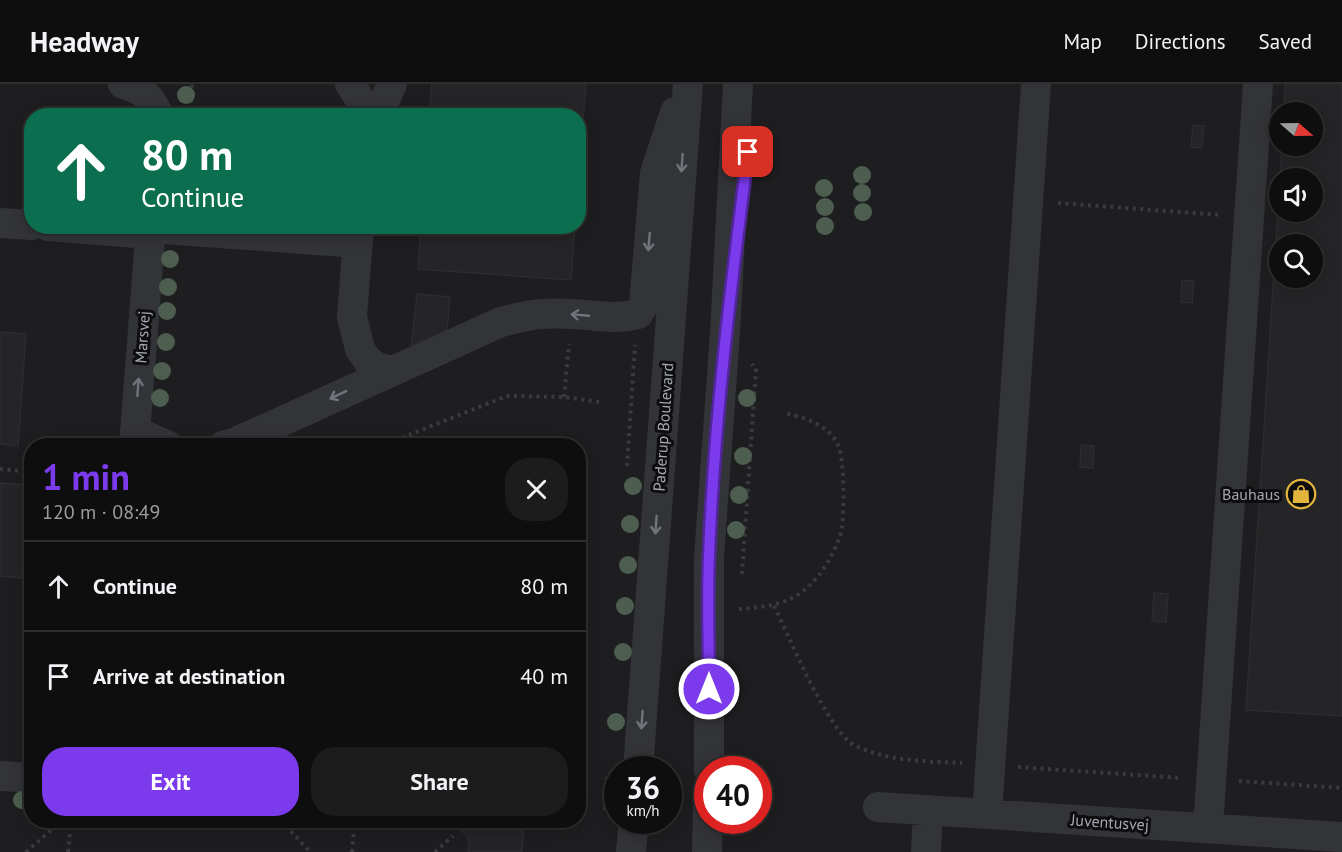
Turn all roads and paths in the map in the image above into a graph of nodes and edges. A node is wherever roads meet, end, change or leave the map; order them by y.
1 (123, 84) edge
2 (192, 84) edge
3 (350, 84) edge
4 (392, 84) edge
5 (687, 84) edge
6 (738, 84) edge
7 (757, 84) edge
8 (1036, 84) edge
9 (1258, 84) edge
10 (371, 107) edge
11 (156, 108) edge
12 (190, 108) edge
13 (1028, 200) junction
14 (1250, 217) junction
15 (0, 223) edge
16 (24, 224) edge
17 (150, 234) edge
18 (323, 234) edge
19 (358, 235) edge
20 (726, 333) junction
21 (569, 340) dead end
22 (391, 371) junction
23 (564, 397) junction
24 (600, 402) dead end
25 (784, 413) dead end
26 (134, 438) edge
27 (245, 438) edge
28 (401, 438) edge
29 (0, 469) edge
30 (24, 471) edge
31 (741, 575) dead end
32 (740, 598) dead end
33 (774, 606) junction
34 (639, 756) edge
35 (709, 756) edge
36 (990, 765) junction
37 (0, 776) edge
38 (24, 778) edge
39 (1211, 780) junction
40 (1342, 788) edge
41 (878, 807) dead end
42 (928, 810) junction
43 (987, 814) junction
44 (54, 828) edge
45 (70, 828) edge
46 (288, 828) edge
47 (354, 828) edge
48 (1208, 828) junction
49 (633, 834) edge
50 (707, 834) edge
51 (453, 836) dead end
52 (1342, 837) edge
53 (26, 852) edge
54 (68, 852) edge
55 (310, 852) edge
56 (352, 852) edge
57 (435, 852) edge
58 (631, 852) edge
59 (706, 852) edge
60 (926, 852) edge

1 - 11 street
2 - 12 path
3 - 10 street
4 - 10 street
5 -> 22 street
5 -> 34 street, Paderup Boulevard
6 - 20 street
7 - 20 street
8 - 13 street
9 - 14 street
13 - 14 path
13 - 36 street
14 - 39 street
15 - 16 street
26 -> 17 street, Marsvej
18 - 19 street
19 - 22 street
20 - 31 path
20 - 35 street
21 - 23 path
22 -> 27 street
23 - 24 path
23 - 28 path
25 - 33 path
29 - 30 path
32 - 33 path
33 - 36 path
36 - 39 path
36 - 43 street
37 - 38 street
39 - 40 path
39 - 48 street
41 - 42 street, Juventusvej
42 - 43 street, Juventusvej
42 - 60 street
43 - 48 street, Juventusvej
44 - 53 path
45 - 54 path
46 - 55 path
47 - 56 path
48 - 52 street, Juventusvej
49 - 58 street
50 - 59 street
51 - 57 path

